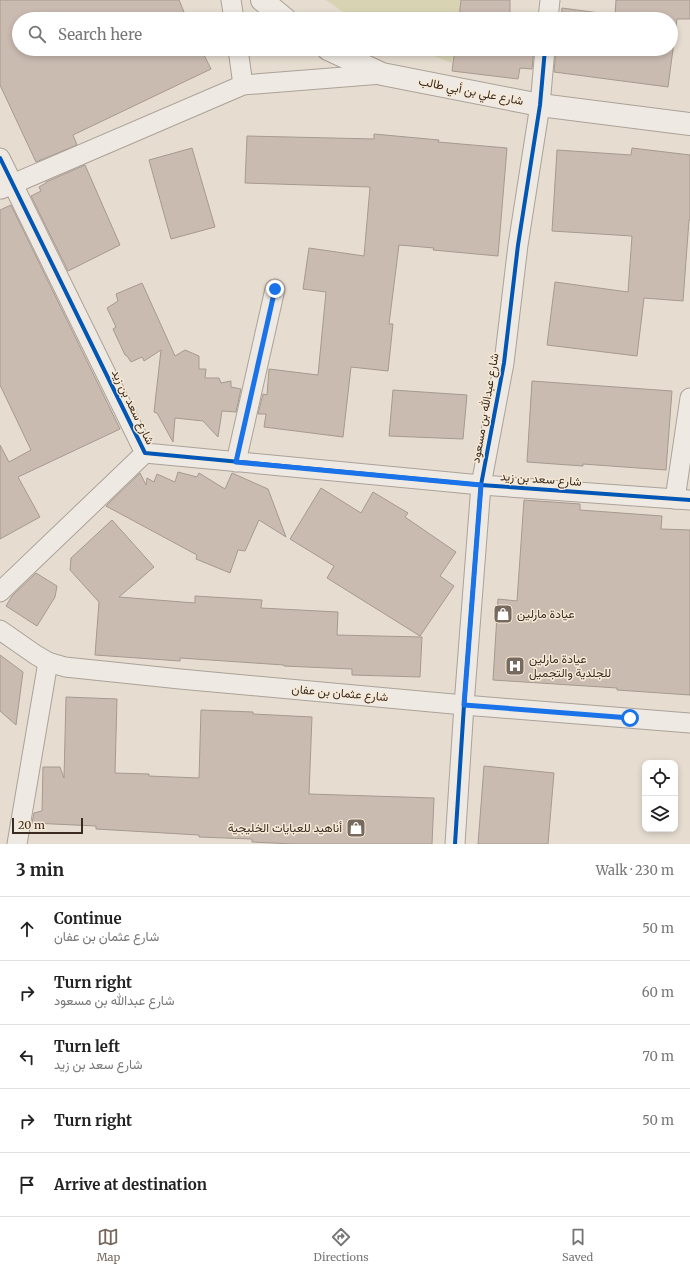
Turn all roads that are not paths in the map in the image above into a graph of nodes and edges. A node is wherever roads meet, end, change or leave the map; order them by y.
1 (231, 0) edge
2 (262, 0) edge
3 (550, 0) edge
4 (233, 12) edge
5 (277, 12) edge
6 (549, 12) edge
7 (239, 56) edge
8 (343, 56) edge
9 (544, 56) edge
10 (382, 74) junction
11 (243, 85) junction
12 (540, 104) junction
13 (690, 124) edge
14 (0, 158) edge
15 (6, 187) edge
16 (275, 289) dead end
17 (690, 398) edge
18 (145, 453) junction
19 (236, 462) junction
20 (481, 485) junction
21 (683, 500) edge
22 (0, 592) edge
23 (0, 630) edge
24 (48, 662) junction
25 (464, 705) junction
26 (690, 723) edge
27 (17, 844) edge
28 (455, 844) edge

1 - 4 street
2 - 5 street
3 - 6 street
7 - 11 street
8 - 10 street, شارع علي بن أبي طالب
9 - 12 street, شارع عبدالله بن مسعود
10 - 11 street
10 - 12 street, شارع علي بن أبي طالب
11 - 15 street
12 - 13 street, شارع علي بن أبي طالب
12 - 20 street, شارع عبدالله بن مسعود
14 - 15 street, شارع سعد بن زيد
15 - 18 street, شارع سعد بن زيد
16 - 19 street
17 - 21 street
18 - 19 street, شارع سعد بن زيد
18 - 22 street
19 - 20 street, شارع سعد بن زيد
20 - 21 street, شارع سعد بن زيد
20 - 25 street, شارع عبدالله بن مسعود
23 - 24 street, شارع عثمان بن عفان
24 - 25 street, شارع عثمان بن عفان
24 - 27 street
25 - 26 street, شارع عثمان بن عفان
25 - 28 street, شارع عبدالله بن مسعود

